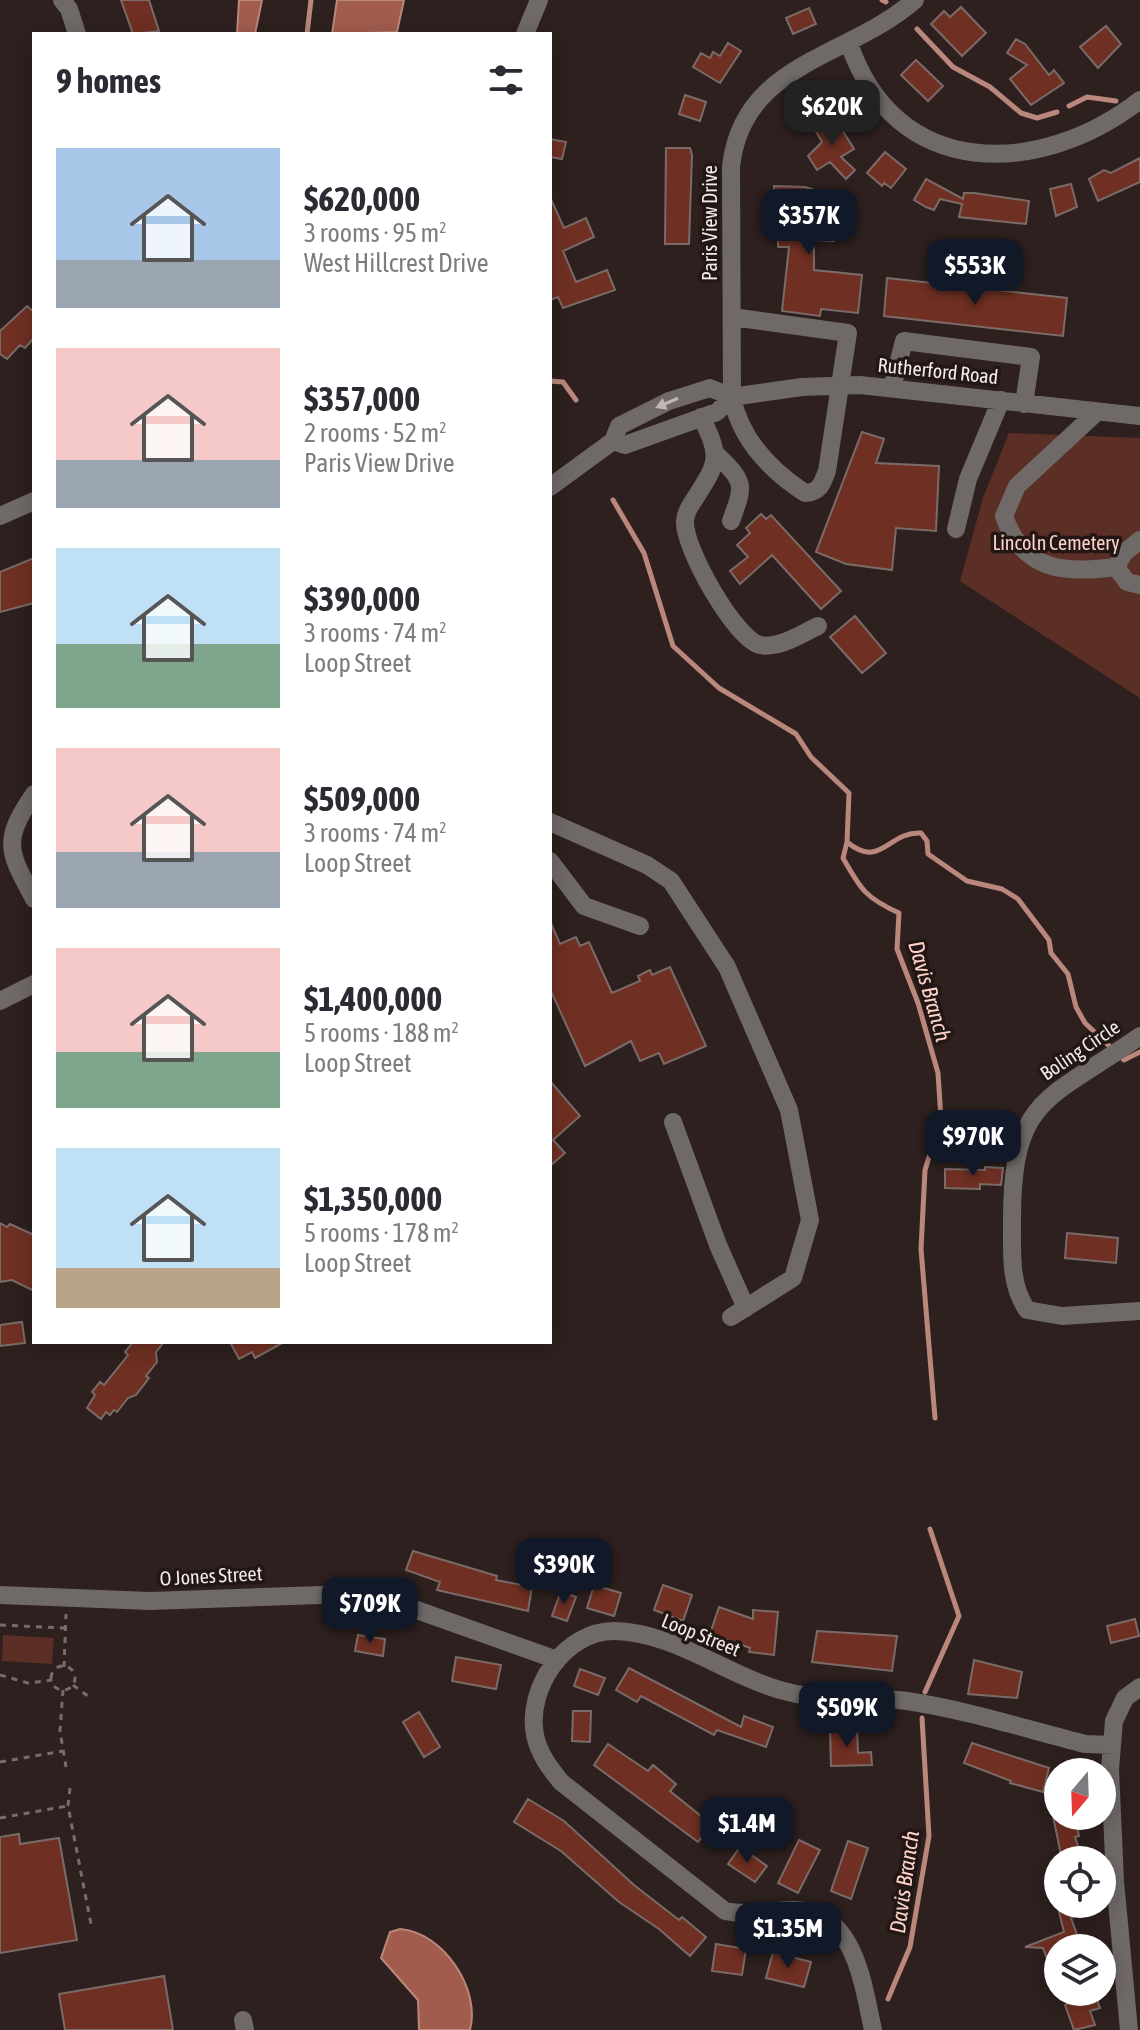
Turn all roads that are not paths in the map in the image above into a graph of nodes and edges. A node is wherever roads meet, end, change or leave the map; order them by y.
1 (62, 0) edge
2 (539, 0) edge
3 (915, 0) edge
4 (76, 32) edge
5 (526, 32) edge
6 (849, 43) junction
7 (1140, 100) edge
8 (732, 317) junction
9 (838, 384) junction
10 (892, 388) junction
11 (732, 397) junction
12 (1001, 400) junction
13 (1024, 404) junction
14 (1097, 412) junction
15 (1140, 416) edge
16 (701, 417) junction
17 (613, 441) junction
18 (717, 455) junction
19 (552, 486) edge
20 (32, 502) edge
21 (0, 516) edge
22 (731, 521) dead end
23 (956, 529) dead end
24 (1140, 540) edge
25 (1116, 567) junction
26 (1140, 585) edge
27 (818, 626) dead end
28 (32, 798) edge
29 (552, 823) edge
30 (552, 864) edge
31 (32, 895) edge
32 (640, 926) dead end
33 (32, 985) edge
34 (0, 1001) edge
35 (1140, 1036) edge
36 (673, 1122) dead end
37 (1140, 1311) edge
38 (0, 1595) edge
39 (557, 1660) junction
40 (1140, 1687) edge
41 (1112, 1745) junction
42 (873, 2030) edge
43 (1129, 2030) edge

1 - 4 street
2 - 5 street
3 - 6 street, Paris View Drive
6 - 7 street
6 - 8 street, Paris View Drive
8 - 9 street
8 - 11 street, Paris View Drive
9 - 10 street, Rutherford Road
9 - 11 street, Rutherford Road
9 - 11 street
10 - 12 street, Rutherford Road
10 - 13 street
11 - 16 street, Rutherford Road
11 -> 17 street, Rutherford Road
12 - 13 street, Rutherford Road
12 - 23 street
13 - 14 street, Rutherford Road
14 - 15 street, Rutherford Road
14 - 25 street
16 - 17 street, Rutherford Road
16 - 18 street
17 - 19 street, Rutherford Road
18 - 22 street
18 - 27 street
20 - 21 street
24 - 25 street
25 - 26 street
28 - 31 street
29 - 36 street
30 - 32 street
33 - 34 street
35 - 37 street, Boling Circle
38 - 39 street, O Jones Street
39 - 41 street, Loop Street
39 - 42 street, Loop Street
40 - 41 street
41 - 43 street

